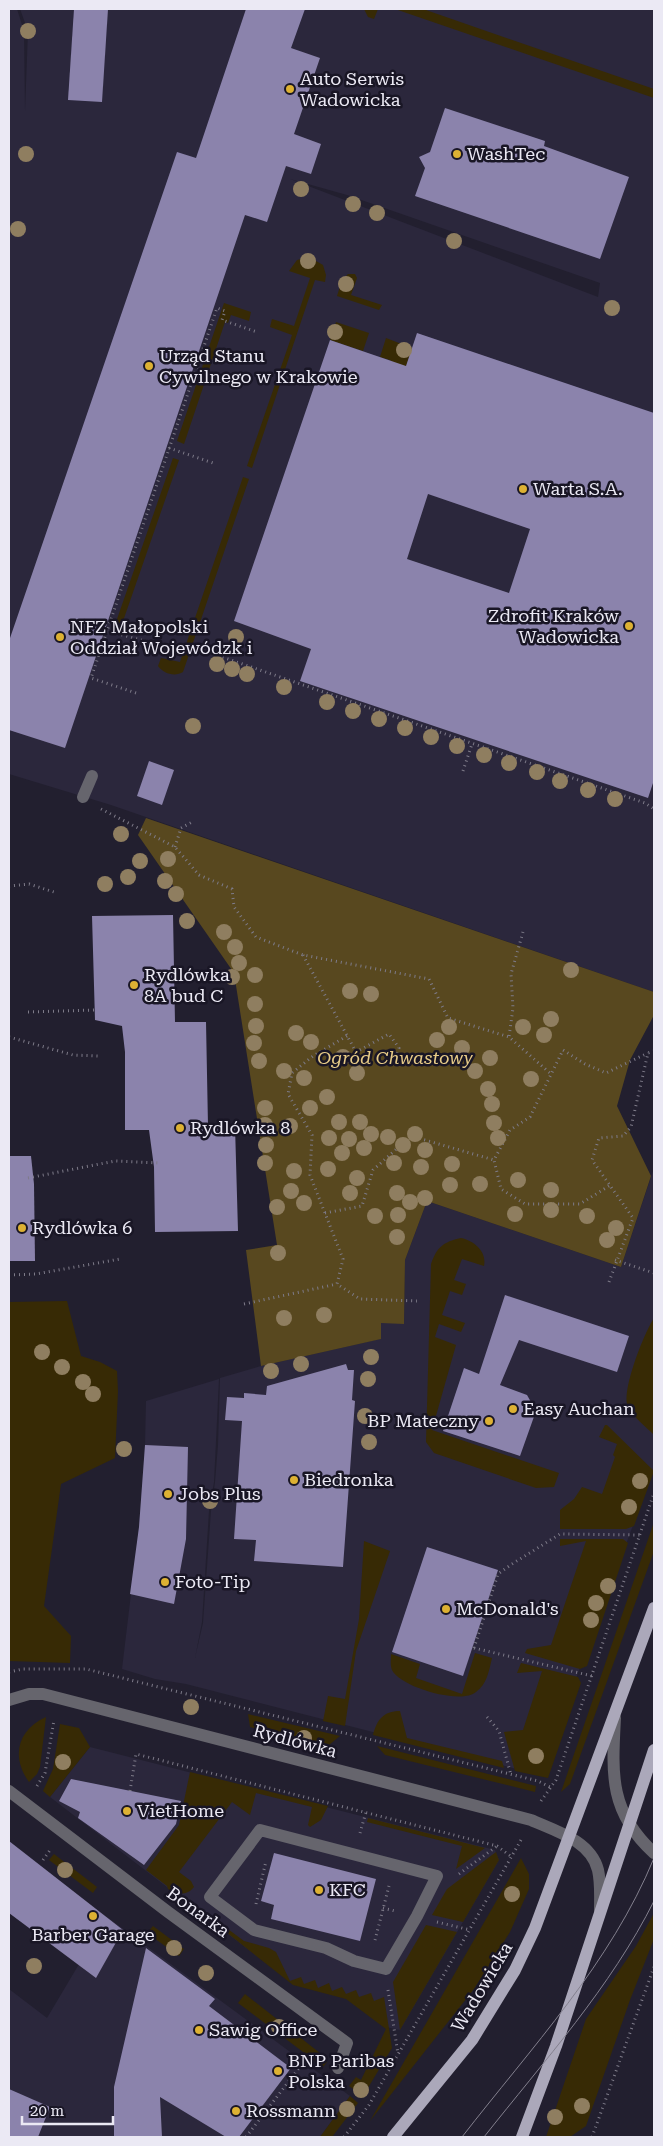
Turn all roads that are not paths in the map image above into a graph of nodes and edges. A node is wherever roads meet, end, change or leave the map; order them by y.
1 (92, 776) dead end
2 (83, 797) dead end
3 (654, 1608) edge
4 (9, 1700) edge
5 (615, 1716) junction
6 (654, 1750) edge
7 (9, 1790) edge
8 (629, 1823) junction
9 (570, 1837) junction
10 (654, 1853) edge
11 (601, 1912) junction
12 (386, 1969) joint
13 (338, 2068) dead end
14 (393, 2137) edge
15 (522, 2137) edge

1 - 2 street
3 - 5 main road, Wadowicka
4 - 9 street, Rydlówka
5 - 8 street, Wadowicka
5 - 9 main road, Wadowicka
6 - 8 main road
7 - 13 street, Bonarka
8 - 10 street
8 - 11 main road
9 - 11 street
9 - 14 main road, Wadowicka
11 - 15 main road
12 - 12 street

